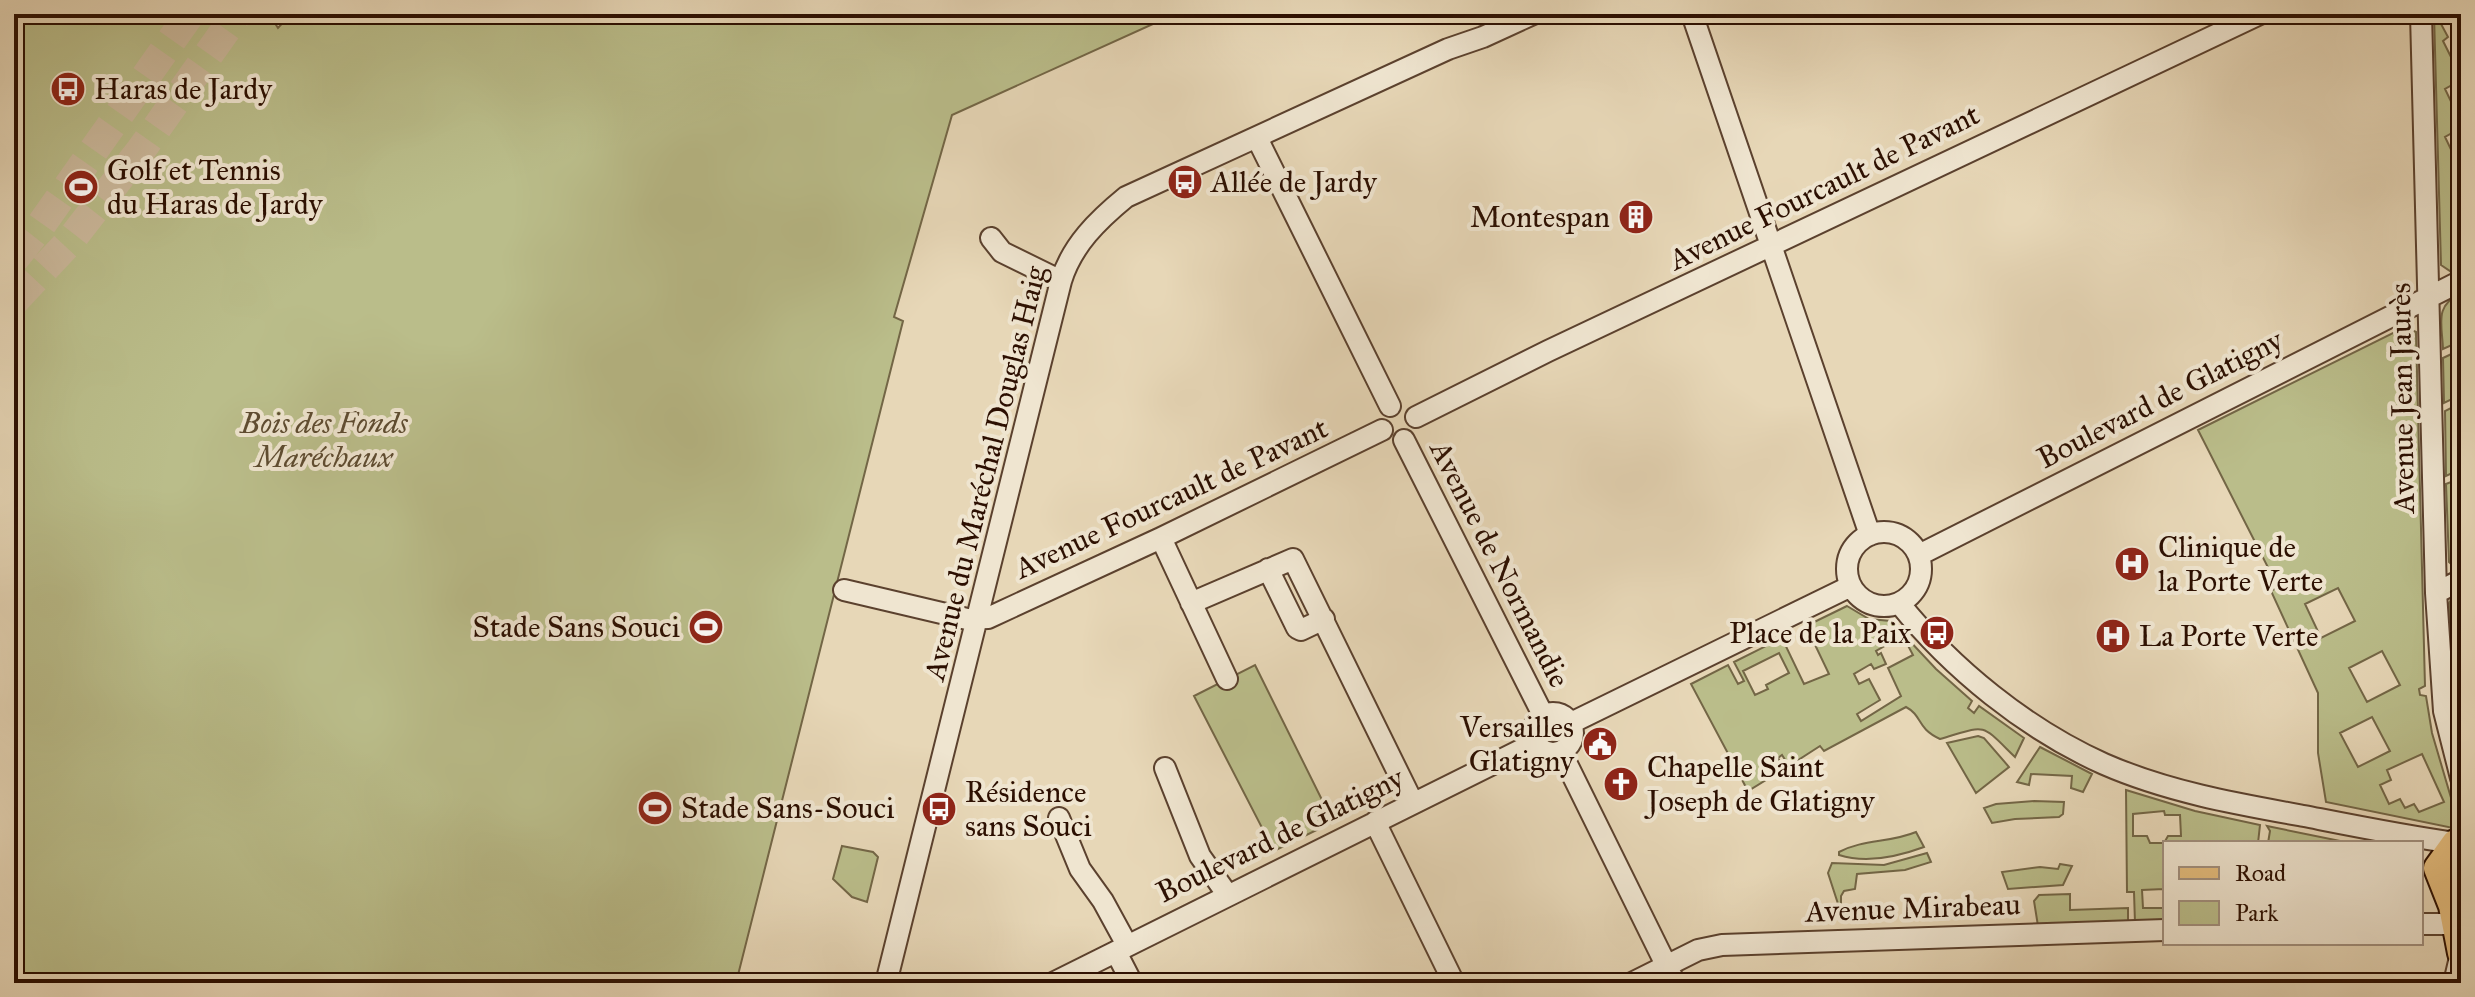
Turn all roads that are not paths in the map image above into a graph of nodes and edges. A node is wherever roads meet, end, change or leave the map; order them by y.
1 (1533, 14) edge
2 (1692, 14) edge
3 (2260, 14) edge
4 (2421, 14) edge
5 (1257, 138) junction
6 (991, 238) dead end
7 (1771, 246) junction
8 (1061, 281) junction
9 (2461, 281) edge
10 (2429, 298) junction
11 (1390, 406) junction
12 (1416, 417) junction
13 (1382, 430) junction
14 (1404, 440) junction
15 (1870, 535) junction
16 (1161, 538) junction
17 (1919, 555) junction
18 (2461, 580) edge
19 (1851, 586) junction
20 (844, 590) dead end
21 (2436, 593) junction
22 (1191, 603) junction
23 (1899, 603) junction
24 (977, 619) junction
25 (1227, 679) dead end
26 (1543, 715) junction
27 (1571, 723) junction
28 (1535, 743) junction
29 (1561, 752) junction
30 (1165, 768) dead end
31 (2461, 778) edge
32 (1413, 803) junction
33 (1059, 818) dead end
34 (1375, 822) junction
35 (2388, 841) edge
36 (2458, 842) edge
37 (2423, 849) edge
38 (2423, 849) edge
39 (2423, 852) edge
40 (1227, 894) junction
41 (2423, 924) edge
42 (2455, 924) junction
43 (2163, 930) edge
44 (1122, 948) junction
45 (2461, 953) edge
46 (1671, 974) edge
47 (886, 983) edge
48 (1053, 983) edge
49 (1132, 983) edge
50 (1454, 983) edge
51 (1632, 983) edge
52 (2454, 983) edge

1 - 5 street, Avenue du Maréchal Douglas Haig
2 - 7 street
3 - 7 street, Avenue Fourcault de Pavant
4 - 10 street, Avenue Jean Jaurès
5 - 8 street, Avenue du Maréchal Douglas Haig
5 - 11 street
6 - 8 street
7 - 12 street, Avenue Fourcault de Pavant
7 - 15 street
8 - 24 street, Avenue du Maréchal Douglas Haig
9 - 10 street, Boulevard de Glatigny
10 - 17 street, Boulevard de Glatigny
10 - 21 street, Avenue Jean Jaurès
11 - 12 street
11 - 13 street
12 - 14 street
13 - 14 street
13 - 16 street, Avenue Fourcault de Pavant
14 - 26 street, Avenue de Normandie
15 - 17 street
15 - 19 street
16 - 22 street
16 - 24 street, Avenue Fourcault de Pavant
17 - 23 street
18 - 21 street
19 - 23 street
19 - 27 street
20 - 24 street
21 - 31 street, Avenue Jean Jaurès
22 - 25 street
22 - 32 street
23 - 35 street
24 - 47 street, Avenue du Maréchal Douglas Haig
26 - 27 street
26 - 28 street
27 - 29 street
28 - 29 street
28 - 32 street, Boulevard de Glatigny
29 - 46 street
30 - 40 street
32 - 34 street, Boulevard de Glatigny
33 - 44 street
34 - 40 street, Boulevard de Glatigny
34 - 50 street
36 - 37 main road
36 - 38 street
39 - 42 main road
40 - 44 street, Boulevard de Glatigny
41 - 42 street
42 - 45 main road
43 - 46 street, Avenue Mirabeau
44 - 48 street, Boulevard de Glatigny
44 - 49 street
45 - 52 street
46 - 51 street, Avenue Mirabeau

